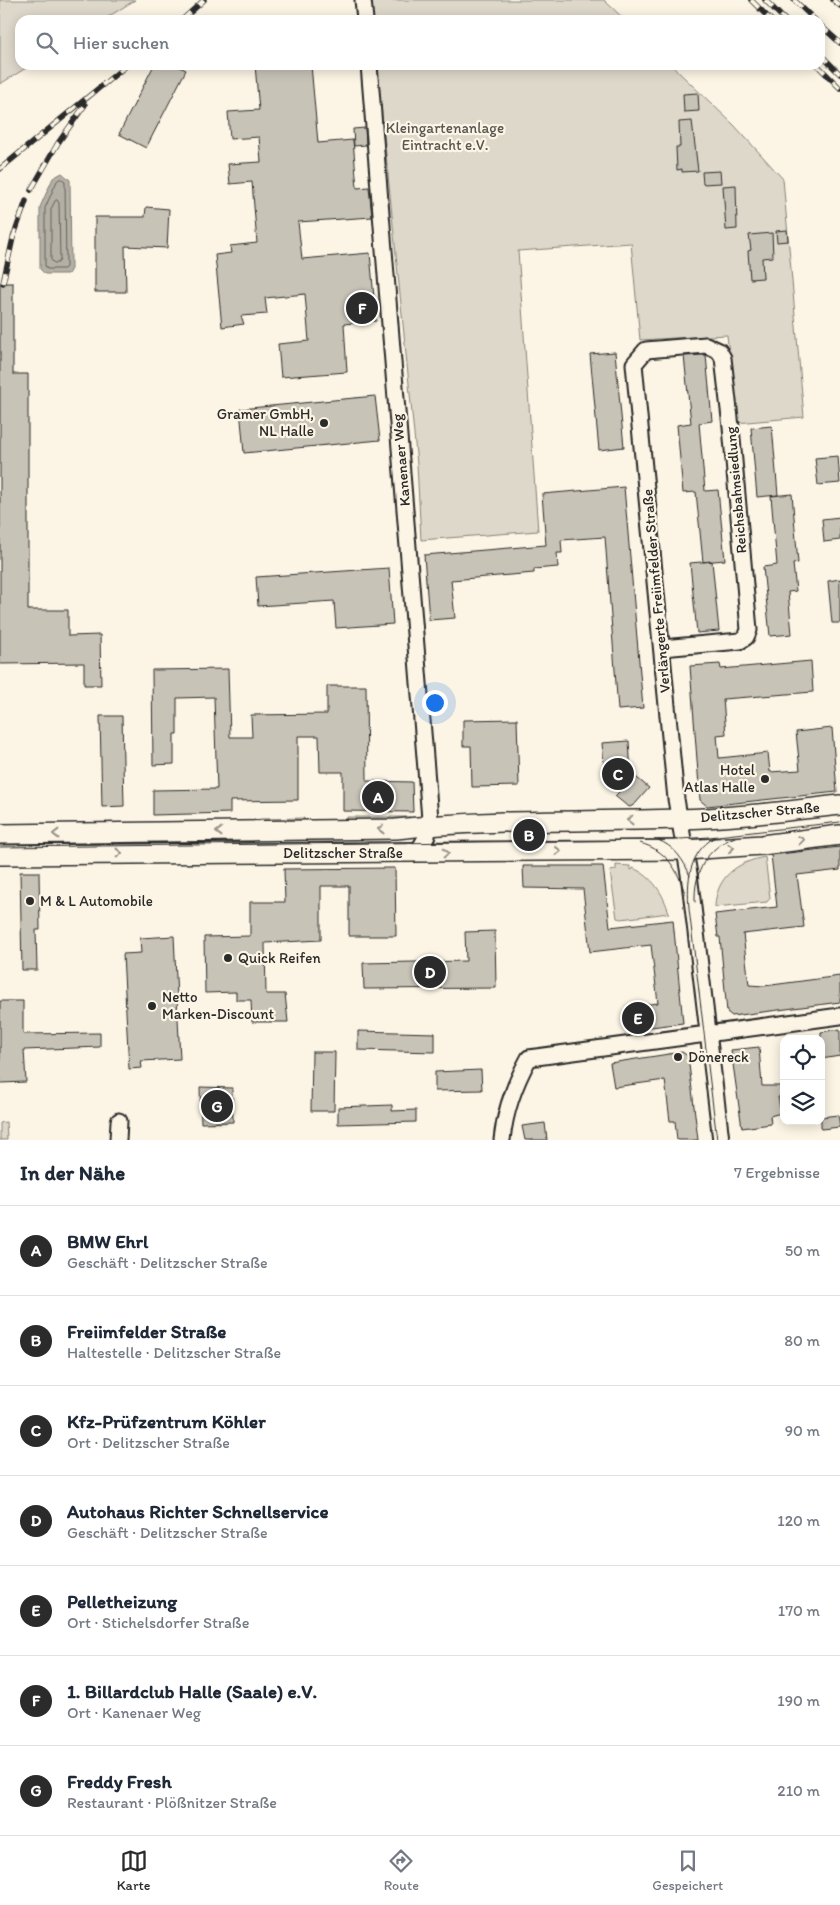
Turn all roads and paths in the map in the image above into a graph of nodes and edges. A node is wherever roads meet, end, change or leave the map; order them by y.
1 (363, 0) edge
2 (364, 15) edge
3 (369, 70) edge
4 (634, 364) joint
5 (662, 648) junction
6 (840, 805) edge
7 (679, 819) junction
8 (430, 825) junction
9 (0, 834) edge
10 (840, 835) edge
11 (686, 850) junction
12 (417, 853) junction
13 (0, 855) edge
14 (840, 1016) edge
15 (708, 1034) junction
16 (119, 1121) dead end
17 (118, 1140) edge
18 (502, 1140) edge
19 (721, 1140) edge

1 - 2 street
3 - 8 street, Kanenaer Weg
4 - 5 street, Verlängerte Freiimfelder Straße
4 - 5 street, Reichsbahnsiedlung
5 - 7 street, Verlängerte Freiimfelder Straße
6 - 7 main road, Delitzscher Straße
7 -> 8 main road, Delitzscher Straße
7 - 11 street, Delitzscher Straße
8 -> 9 main road, Delitzscher Straße
8 - 12 street, Kanenaer Weg
11 -> 10 main road, Delitzscher Straße
12 -> 11 main road, Delitzscher Straße
11 - 15 street
13 -> 12 main road, Delitzscher Straße
14 - 15 street
15 - 18 street
15 - 19 street
16 - 17 street

